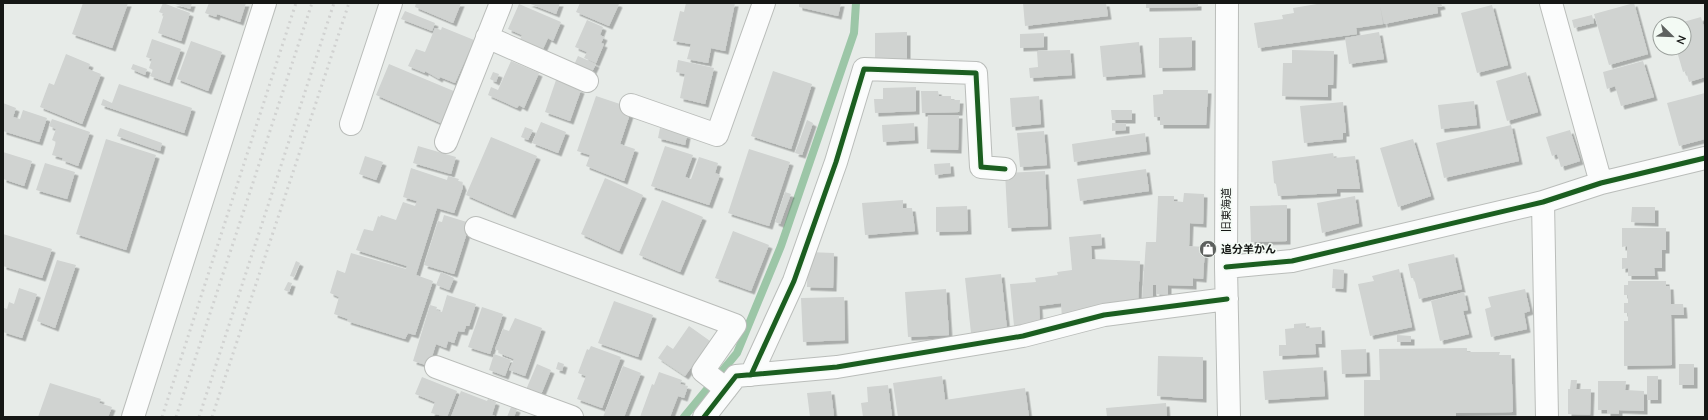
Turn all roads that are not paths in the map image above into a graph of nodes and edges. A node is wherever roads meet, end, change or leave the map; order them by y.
1 (265, 3) edge
2 (391, 3) edge
3 (501, 3) edge
4 (764, 3) edge
5 (1227, 3) edge
6 (1551, 3) edge
7 (487, 37) junction
8 (587, 80) dead end
9 (631, 105) dead end
10 (351, 124) dead end
11 (446, 142) dead end
12 (1705, 158) edge
13 (1005, 168) dead end
14 (1601, 183) junction
15 (1543, 202) junction
16 (476, 228) dead end
17 (1226, 267) junction
18 (1226, 299) junction
19 (436, 367) dead end
20 (751, 375) junction
21 (726, 389) junction
22 (133, 417) edge
23 (572, 417) edge
24 (704, 417) edge
25 (1229, 417) edge
26 (1547, 417) edge

1 - 22 street
2 - 10 street
3 - 7 street
4 - 9 street
5 - 17 street, 旧東海道
6 - 14 street
7 - 8 street
7 - 11 street
12 - 14 street
13 - 20 street
14 - 15 street
15 - 17 street
15 - 26 street
16 - 21 street
17 - 18 street, 旧東海道
18 - 20 street
18 - 25 street, 旧東海道
19 - 23 street
20 - 21 street
21 - 24 street

